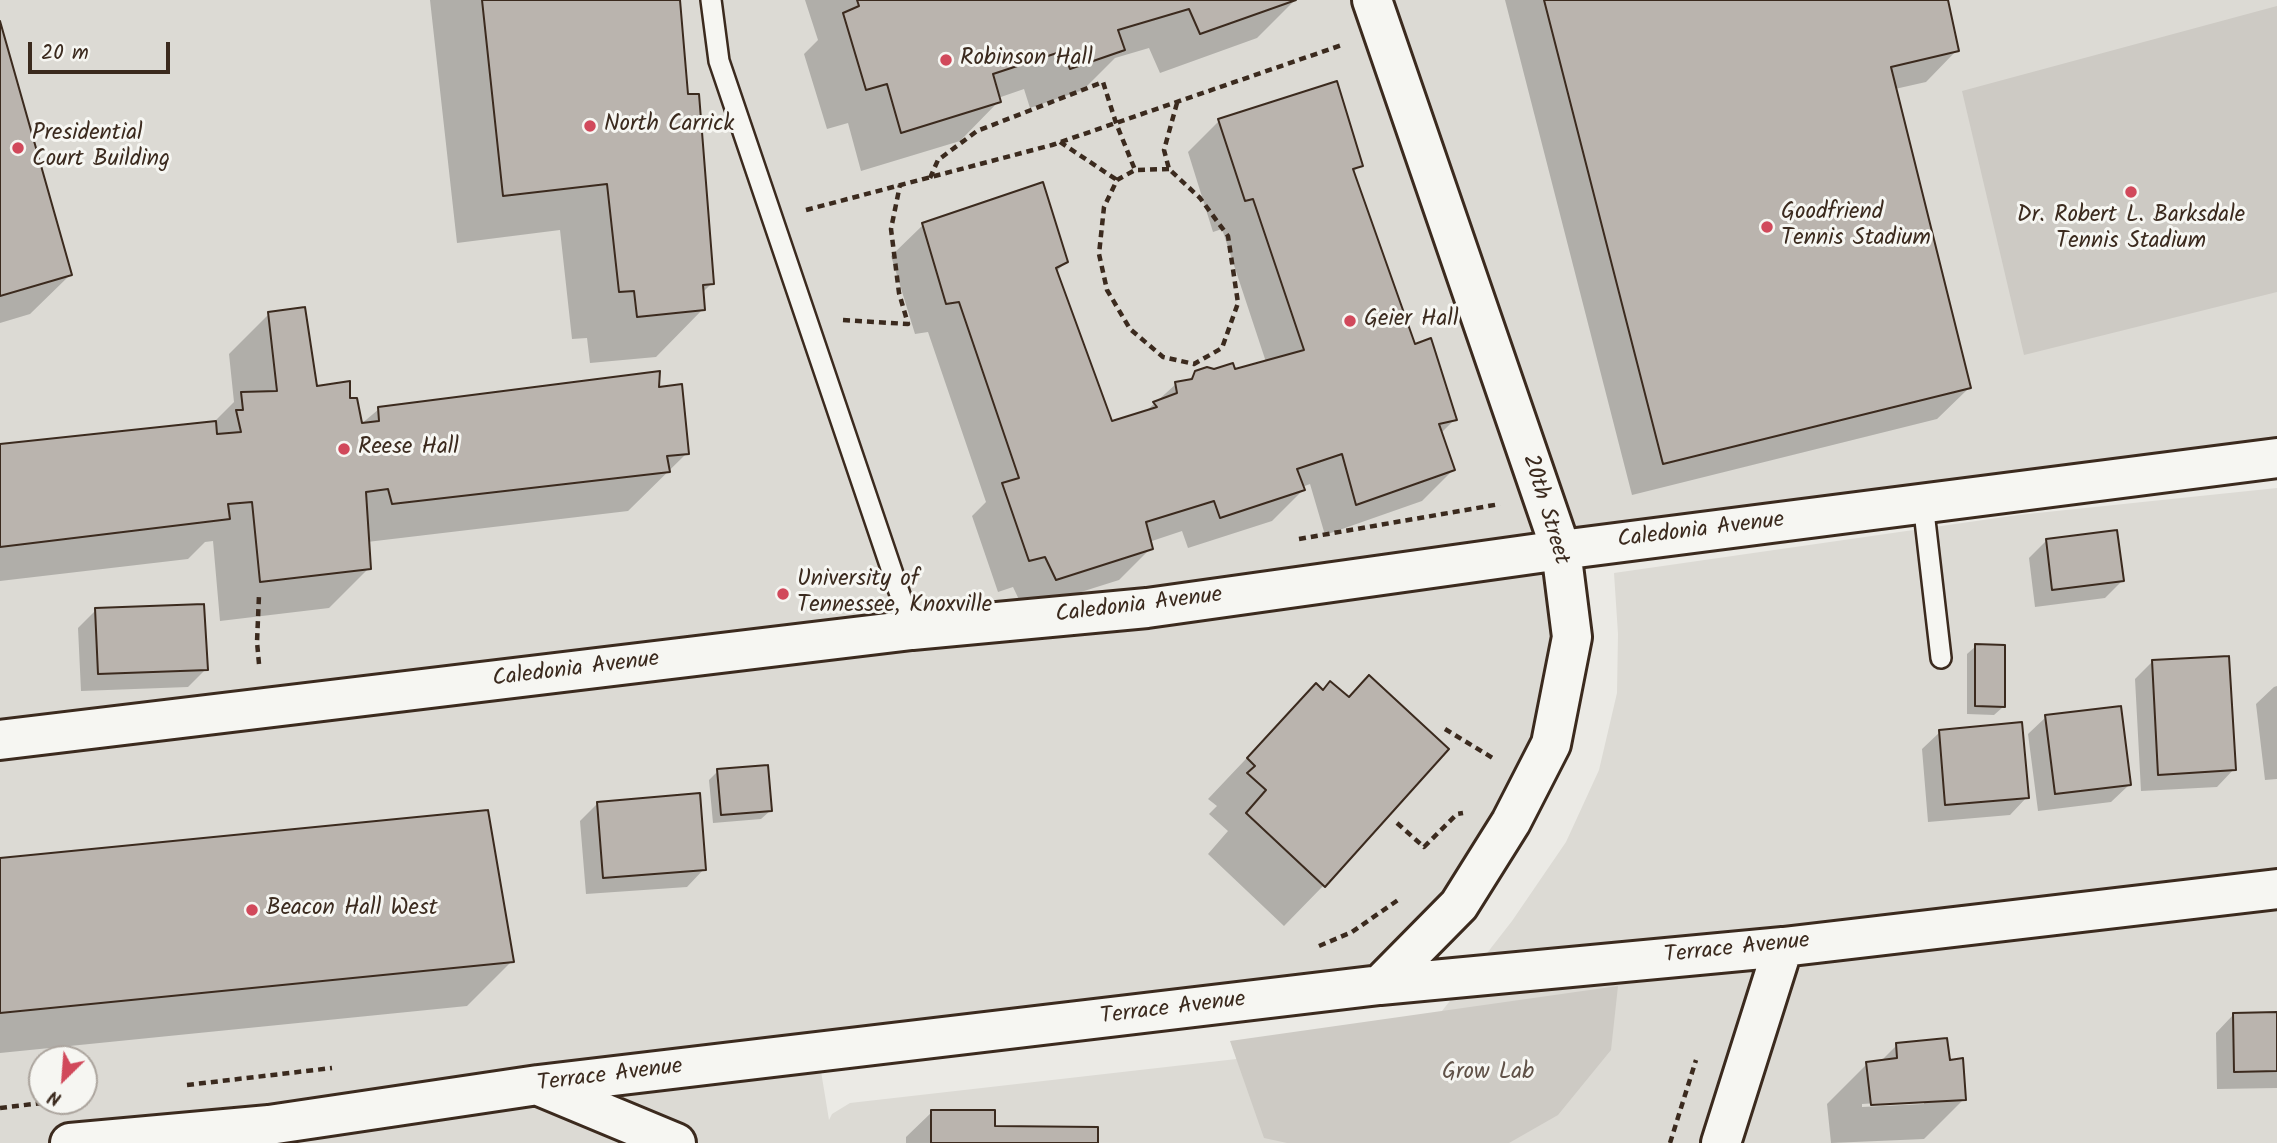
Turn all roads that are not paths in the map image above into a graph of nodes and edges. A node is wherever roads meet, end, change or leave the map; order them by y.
1 (711, 0) edge
2 (1372, 0) edge
3 (2277, 458) edge
4 (1923, 503) junction
5 (1561, 550) junction
6 (912, 630) junction
7 (1941, 659) dead end
8 (0, 740) edge
9 (2277, 889) edge
10 (1783, 947) junction
11 (1380, 985) junction
12 (538, 1085) junction
13 (263, 1134) edge
14 (70, 1143) edge
15 (676, 1143) edge
16 (1721, 1143) edge

1 - 6 lane
2 - 5 street, 20th Street
3 - 4 street, Caledonia Avenue
4 - 5 street, Caledonia Avenue
4 - 7 lane
5 - 6 street, Caledonia Avenue
5 - 11 street, 20th Street
6 - 8 street, Caledonia Avenue
9 - 10 street, Terrace Avenue
10 - 11 street, Terrace Avenue
10 - 16 street
11 - 12 street, Terrace Avenue
12 - 13 street, Terrace Avenue
12 - 15 street
13 - 14 street, Terrace Avenue

